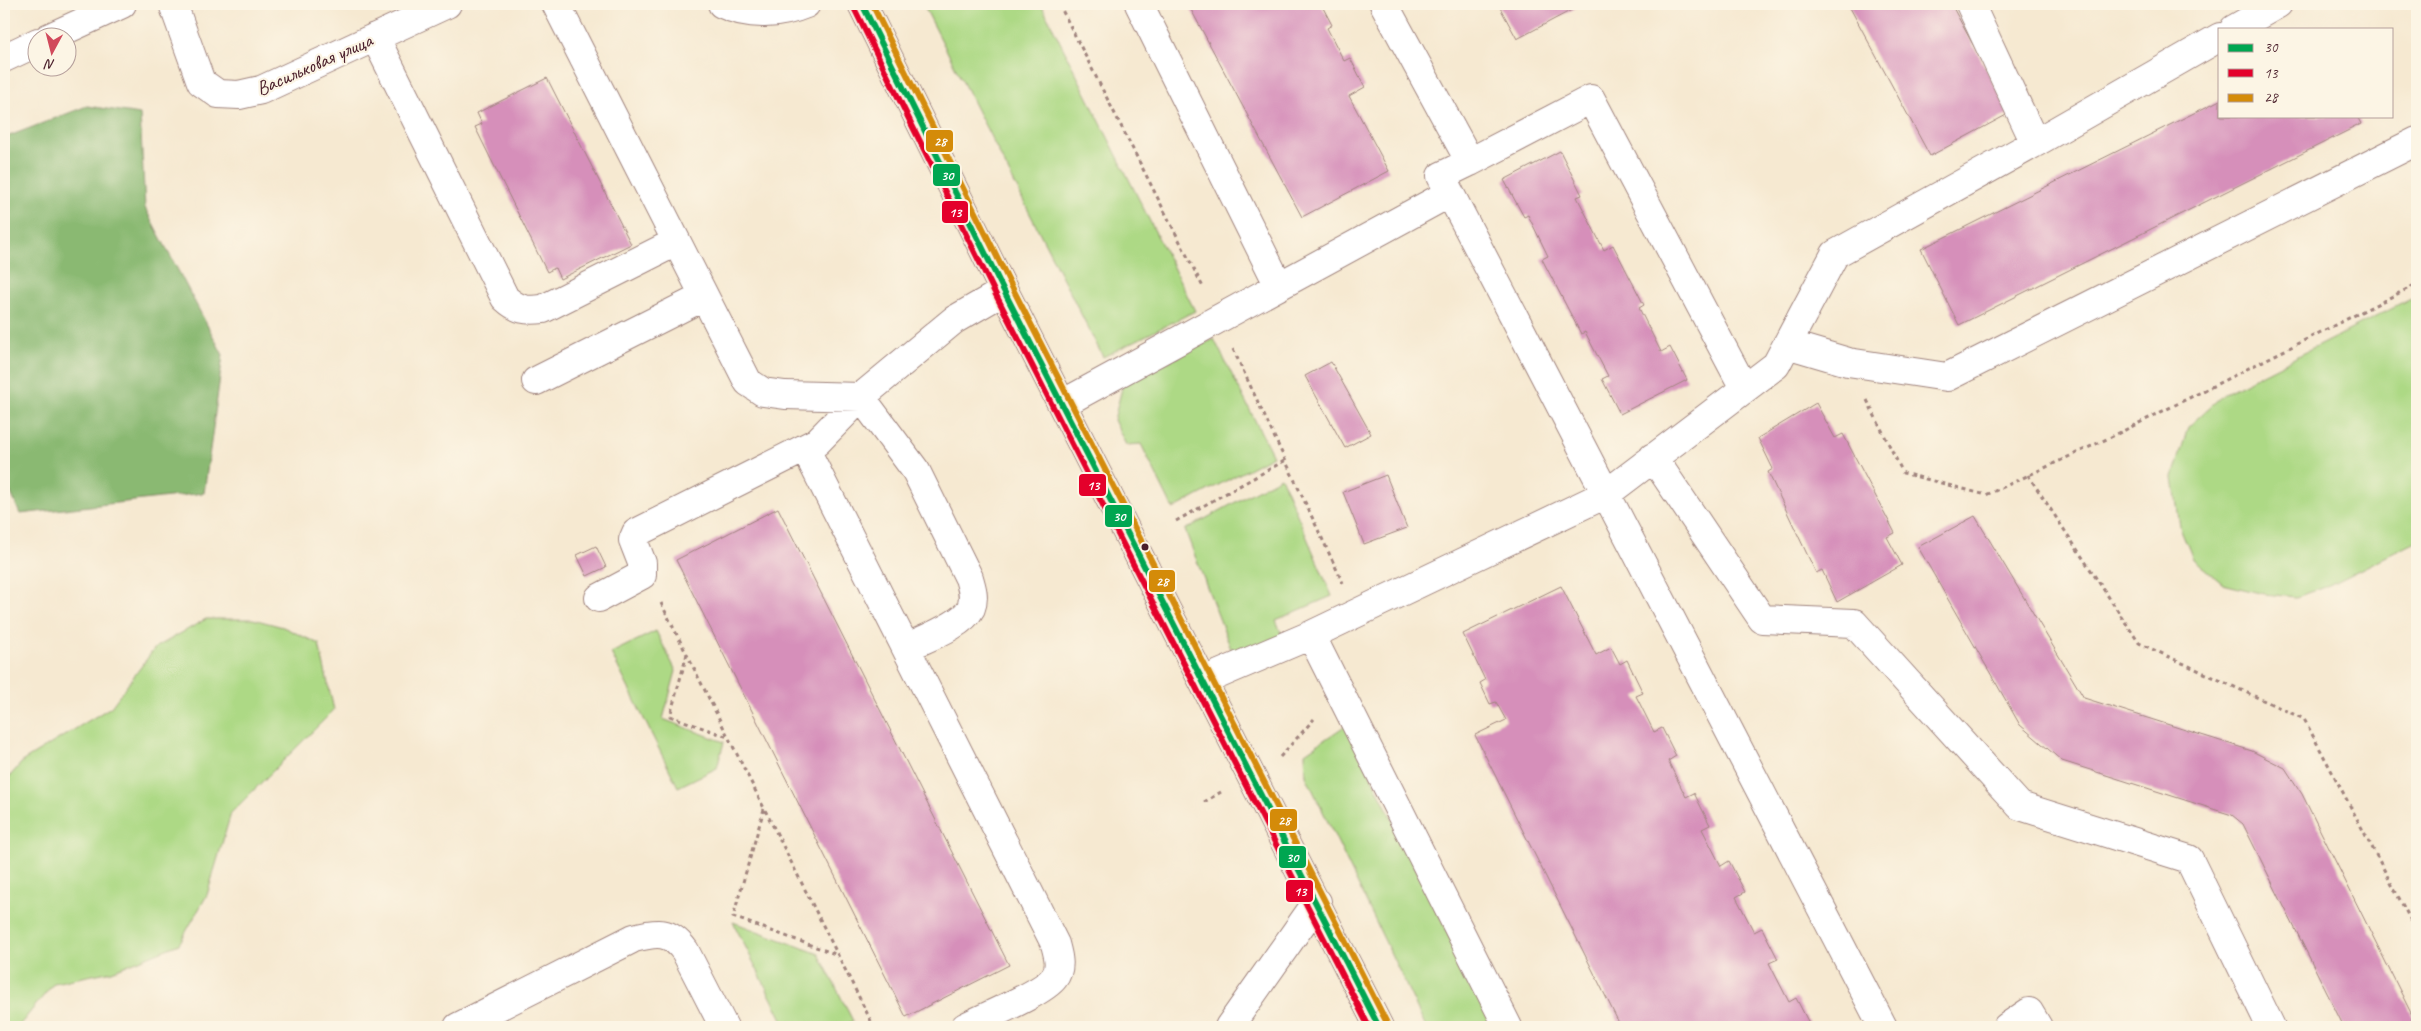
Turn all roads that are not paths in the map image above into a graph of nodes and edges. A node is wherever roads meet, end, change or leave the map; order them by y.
1 (122, 4) edge
2 (173, 4) edge
3 (447, 4) edge
4 (556, 4) edge
5 (722, 4) edge
6 (806, 4) edge
7 (862, 4) edge
8 (1139, 4) edge
9 (1384, 4) edge
10 (1970, 4) edge
11 (2278, 4) edge
12 (70, 28) edge
13 (2236, 28) edge
14 (374, 38) junction
15 (2218, 38) edge
16 (28, 47) edge
17 (4, 58) edge
18 (2417, 141) edge
19 (2035, 143) junction
20 (1470, 162) junction
21 (1450, 193) junction
22 (676, 242) junction
23 (1278, 286) junction
24 (1004, 291) junction
25 (703, 297) junction
26 (1787, 344) junction
27 (536, 381) dead end
28 (1744, 388) junction
29 (861, 396) junction
30 (1062, 404) junction
31 (805, 448) junction
32 (1653, 458) junction
33 (1606, 494) junction
34 (599, 598) dead end
35 (1311, 635) junction
36 (906, 648) junction
37 (1203, 681) junction
38 (1317, 902) junction
39 (458, 1027) edge
40 (724, 1027) edge
41 (965, 1027) edge
42 (1228, 1027) edge
43 (1379, 1027) edge
44 (1508, 1027) edge
45 (1883, 1027) edge
46 (2007, 1027) edge
47 (2038, 1027) edge
48 (2271, 1027) edge

1 - 12 street
2 - 14 street, Васильковая улица
3 - 14 street, Васильковая улица
4 - 22 street
5 - 6 street
7 - 24 street
8 - 23 street
9 - 20 street
10 - 19 street
11 - 13 street
14 - 22 street
15 - 19 street
16 - 17 street
18 - 26 street
19 - 26 street
20 - 21 street
20 - 28 street
21 - 23 street
21 - 33 street
22 - 25 street
23 - 30 street
24 - 29 street
24 - 30 street
25 - 27 street
25 - 29 street
26 - 28 street
28 - 32 street
29 - 31 street
29 - 36 street
30 - 37 street
31 - 34 street
31 - 36 street
32 - 33 street
32 - 48 street
33 - 35 street
33 - 45 street
35 - 37 street
35 - 44 street
36 - 41 street
37 - 38 street
38 - 42 street
38 - 43 street
39 - 40 street
46 - 47 street

